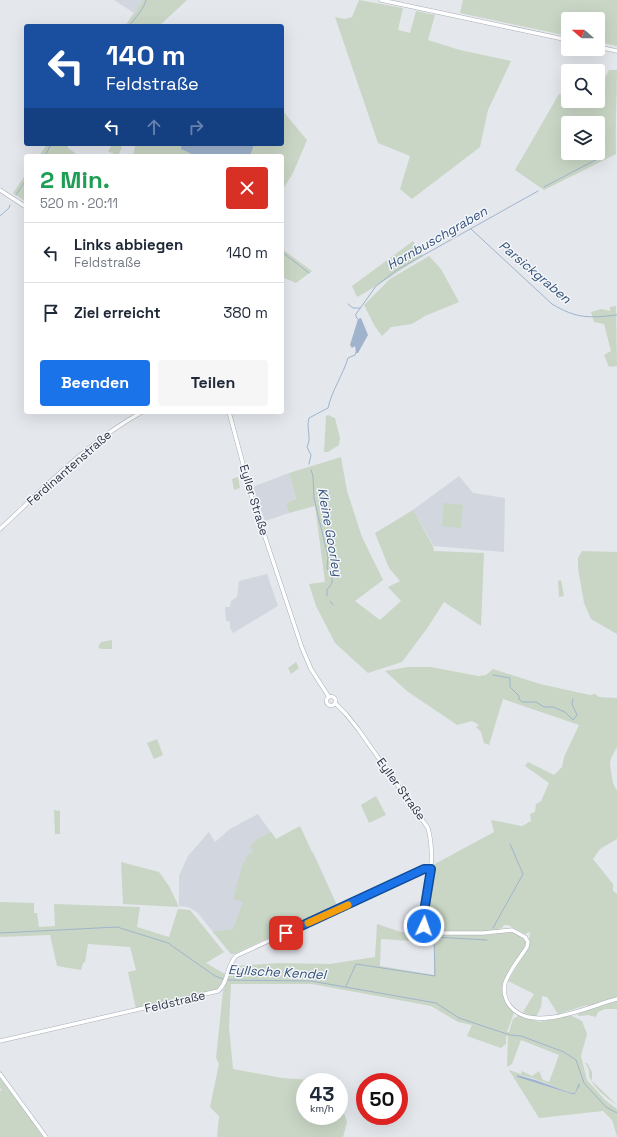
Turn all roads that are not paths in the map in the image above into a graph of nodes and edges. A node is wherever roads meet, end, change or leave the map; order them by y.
1 (381, 0) edge
2 (561, 39) edge
3 (605, 48) edge
4 (617, 51) edge
5 (0, 190) edge
6 (24, 206) edge
7 (139, 414) edge
8 (230, 414) edge
9 (0, 529) edge
10 (329, 696) junction
11 (335, 703) junction
12 (431, 869) junction
13 (617, 999) edge
14 (0, 1041) edge
15 (0, 1074) edge
16 (46, 1137) edge

1 - 2 main road
3 - 4 main road
5 - 6 main road
7 - 9 main road, Ferdinantenstraße
8 - 10 main road, Eyller Straße
10 - 11 main road
10 - 11 main road
11 - 12 main road, Eyller Straße
12 - 13 main road, Eyller Straße
12 - 14 main road, Feldstraße
15 - 16 main road

